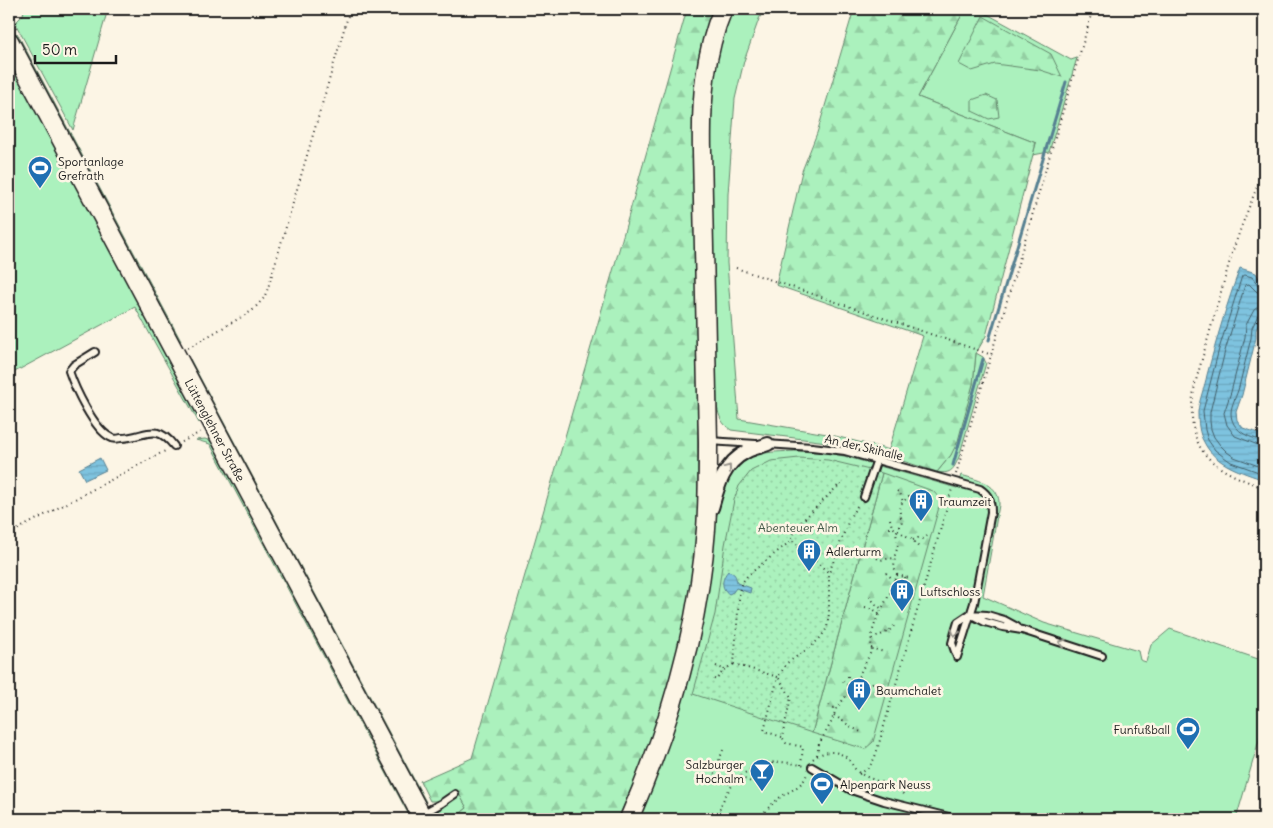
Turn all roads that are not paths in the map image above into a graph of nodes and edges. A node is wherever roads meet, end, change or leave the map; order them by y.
1 (723, 9) edge
2 (9, 41) edge
3 (95, 352) dead end
4 (708, 441) junction
5 (768, 444) junction
6 (174, 446) road end
7 (877, 459) junction
8 (864, 497) road end
9 (706, 530) junction
10 (970, 614) junction
11 (1102, 656) dead end
12 (957, 657) dead end
13 (810, 767) road end
14 (455, 794) dead end
15 (422, 817) edge
16 (629, 819) edge
17 (957, 819) edge

1 - 4 main road
2 - 15 main road, Lüttenglehner Straße
3 - 6 lane
4 - 5 lane, An der Skihalle
4 - 9 main road
5 - 7 lane, An der Skihalle
9 -> 5 street
7 - 8 lane
7 - 10 lane, An der Skihalle
9 - 16 main road
11 -> 10 lane
10 -> 12 lane, An der Skihalle
13 - 17 lane
14 - 15 lane

